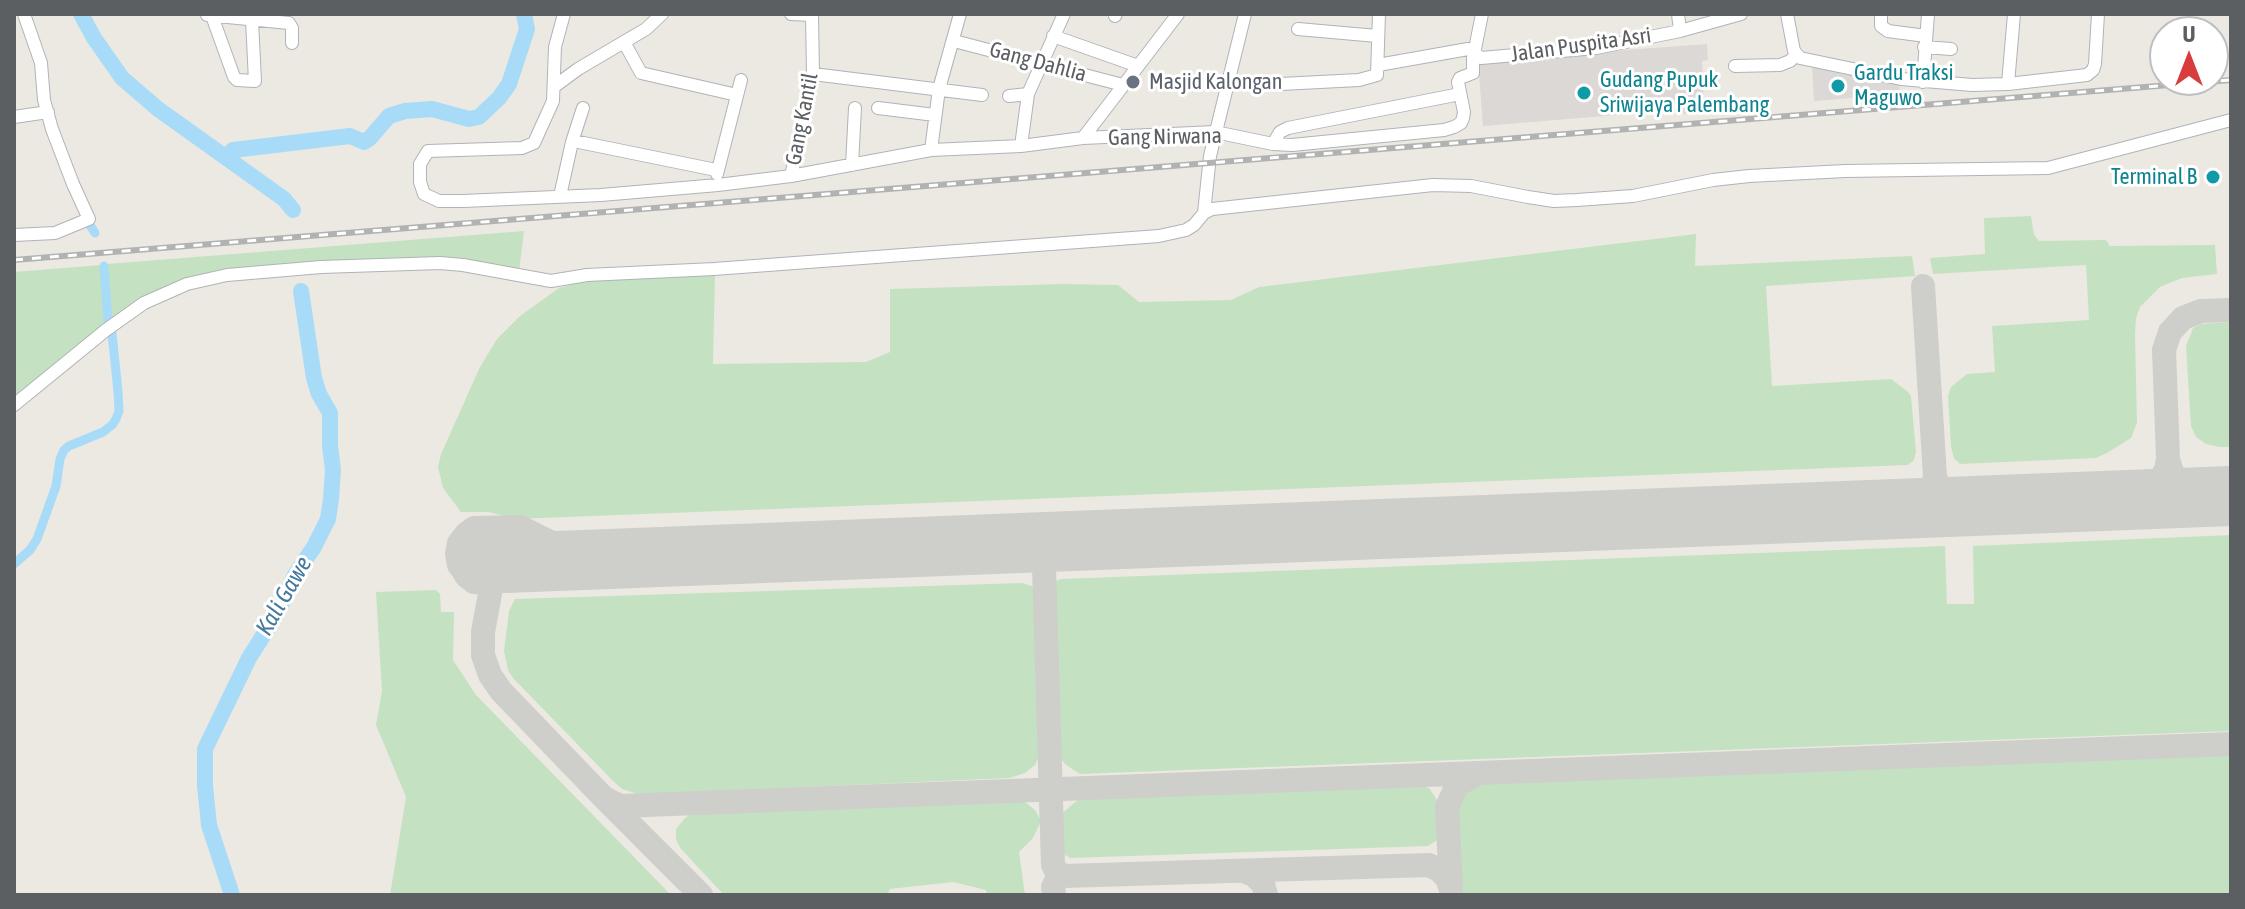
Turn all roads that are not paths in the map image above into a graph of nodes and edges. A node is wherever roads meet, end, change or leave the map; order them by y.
1 (24, 14) edge
2 (564, 14) edge
3 (662, 14) edge
4 (791, 14) edge
5 (812, 14) edge
6 (960, 14) edge
7 (1064, 14) edge
8 (1178, 14) edge
9 (1245, 14) edge
10 (1379, 14) edge
11 (1482, 14) edge
12 (1678, 14) edge
13 (1741, 14) edge
14 (1787, 14) edge
15 (1881, 14) edge
16 (1928, 14) edge
17 (2014, 14) edge
18 (2098, 14) edge
19 (208, 15) edge
20 (252, 20) junction
21 (1298, 29) dead end
22 (1680, 31) junction
23 (1053, 36) junction
24 (1377, 36) junction
25 (954, 41) junction
26 (624, 42) junction
27 (1925, 42) junction
28 (292, 43) dead end
29 (1951, 49) dead end
30 (1475, 54) junction
31 (1796, 55) junction
32 (1042, 62) junction
33 (1378, 65) junction
34 (1138, 66) junction
35 (1735, 66) dead end
36 (813, 74) junction
37 (741, 80) dead end
38 (1923, 82) junction
39 (1281, 84) dead end
40 (2008, 84) junction
41 (1123, 85) junction
42 (555, 86) junction
43 (939, 89) junction
44 (1028, 94) junction
45 (1460, 94) junction
46 (737, 95) junction
47 (982, 95) dead end
48 (1009, 96) dead end
49 (583, 108) dead end
50 (855, 108) dead end
51 (878, 108) dead end
52 (43, 113) junction
53 (935, 115) junction
54 (14, 117) edge
55 (2231, 120) edge
56 (1215, 132) junction
57 (1083, 138) junction
58 (574, 141) junction
59 (1273, 144) junction
60 (1021, 146) junction
61 (931, 150) junction
62 (852, 165) junction
63 (716, 170) junction
64 (791, 176) junction
65 (718, 185) junction
66 (560, 196) junction
67 (1204, 213) junction
68 (14, 235) edge
69 (14, 405) edge

1 - 52 street
2 - 42 street
3 - 26 street
4 - 5 street
5 - 36 street, Gang Kantil
6 - 25 street
7 - 23 street
8 - 34 street
9 - 56 street
10 - 24 street
11 - 30 street
12 - 22 street
13 - 22 street, Jalan Puspita Asri
14 - 31 street
15 - 27 street
16 - 27 street
17 - 40 street
18 - 40 street
19 - 20 street
19 - 20 street
20 - 28 street
21 - 24 street
22 - 30 street, Jalan Puspita Asri
23 - 32 street
23 - 34 street
24 - 33 street
25 - 32 street, Gang Dahlia
25 - 43 street
26 - 42 street
26 - 46 street
27 - 29 street
27 - 38 street
30 - 33 street, Jalan Puspita Asri
30 - 45 street, Gang Nirwana
31 - 35 street
31 - 38 street
32 - 41 street, Gang Dahlia
32 - 44 street
33 - 39 street, Jalan Puspita Asri
34 - 41 street
36 - 43 street
36 - 64 street, Gang Kantil
37 - 46 street
38 - 40 street
41 - 57 street
42 - 66 street, Gang Nirwana
43 - 47 street
43 - 53 street
44 - 48 street
44 - 60 street
45 - 59 street
45 - 59 street, Gang Nirwana
46 - 63 street
49 - 58 street
50 - 62 street
51 - 53 street
52 - 54 street
52 - 68 street
53 - 61 street
55 - 67 street
56 - 57 street, Gang Nirwana
56 - 59 street, Gang Nirwana
56 - 67 street
57 - 60 street, Gang Nirwana
58 - 63 street
58 - 66 street
60 - 61 street, Gang Nirwana
61 - 62 street, Gang Nirwana
62 - 64 street, Gang Nirwana
63 - 65 street
64 - 65 street, Gang Nirwana
65 - 66 street, Gang Nirwana
67 - 69 street

